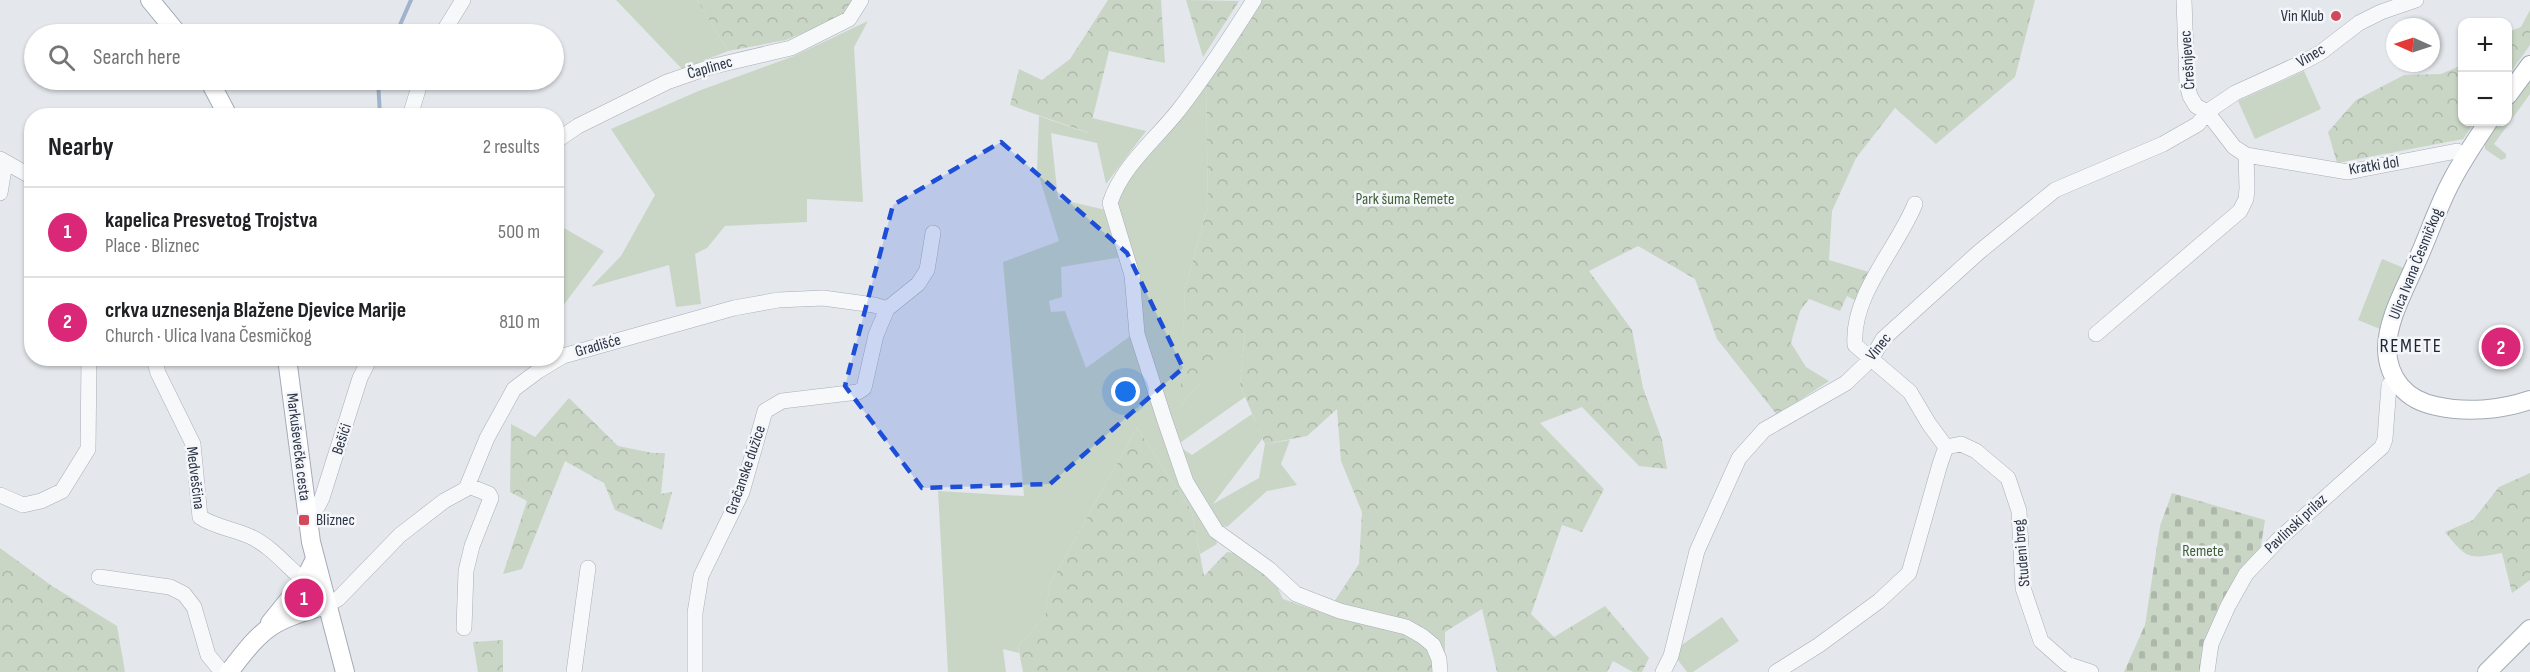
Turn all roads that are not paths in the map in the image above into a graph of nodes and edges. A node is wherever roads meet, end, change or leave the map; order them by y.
1 (150, 0) edge
2 (463, 0) edge
3 (861, 0) edge
4 (1254, 0) edge
5 (2184, 0) edge
6 (2416, 0) edge
7 (170, 24) edge
8 (448, 24) edge
9 (2530, 65) edge
10 (214, 90) edge
11 (419, 90) edge
12 (2512, 90) edge
13 (224, 108) edge
14 (413, 108) edge
15 (2206, 112) junction
16 (2485, 126) edge
17 (564, 136) edge
18 (2246, 155) junction
19 (2467, 155) junction
20 (3, 161) edge
21 (24, 173) edge
22 (0, 193) edge
23 (1915, 204) dead end
24 (933, 233) dead end
25 (887, 309) junction
26 (2096, 334) dead end
27 (564, 356) edge
28 (1872, 358) junction
29 (89, 366) edge
30 (156, 366) edge
31 (288, 366) edge
32 (366, 366) edge
33 (547, 366) edge
34 (2389, 386) dead end
35 (2530, 400) edge
36 (1947, 447) junction
37 (469, 486) junction
38 (0, 495) edge
39 (307, 514) junction
40 (315, 559) junction
41 (588, 568) dead end
42 (99, 577) dead end
43 (304, 581) junction
44 (326, 605) junction
45 (464, 628) dead end
46 (265, 629) junction
47 (2530, 629) edge
48 (222, 672) edge
49 (229, 672) edge
50 (345, 672) edge
51 (574, 672) edge
52 (695, 672) edge
53 (1440, 672) edge
54 (1663, 672) edge
55 (1776, 672) edge
56 (2091, 672) edge
57 (2206, 672) edge
58 (2487, 672) edge

1 - 7 main road
2 - 8 street
3 - 17 street, Čaplinec
4 - 53 street
5 - 15 street, Črešnjevec
6 - 15 street, Vinec
9 - 12 main road
10 - 13 main road
11 - 14 street
15 - 18 street
15 - 28 street, Vinec
16 - 19 main road, Ulica Ivana Česmičkog
18 - 19 street, Kratki dol
18 - 26 street
19 - 35 main road, Ulica Ivana Česmičkog
20 - 21 street
20 - 22 street
23 - 28 street
24 - 25 street
25 - 27 street, Gradišće
25 - 52 street, Gračanske dužice
28 - 36 street
28 - 54 street, Vinec
29 - 38 street
30 - 43 street, Medveščina
31 - 39 main road, Markuševečka cesta
32 - 39 street, Bešići
33 - 37 street, Gradišće
34 - 57 street, Pavlinski prilaz
36 - 55 street
36 - 56 street, Studeni breg
37 - 44 street
37 - 45 street
39 - 40 main road, Markuševečka cesta
40 - 43 main road
40 - 44 main road, Markuševečka cesta
41 - 51 street
42 - 48 street
43 - 46 main road
44 - 46 main road
44 - 50 main road, Markuševečka cesta
46 - 49 main road
47 - 58 main road

